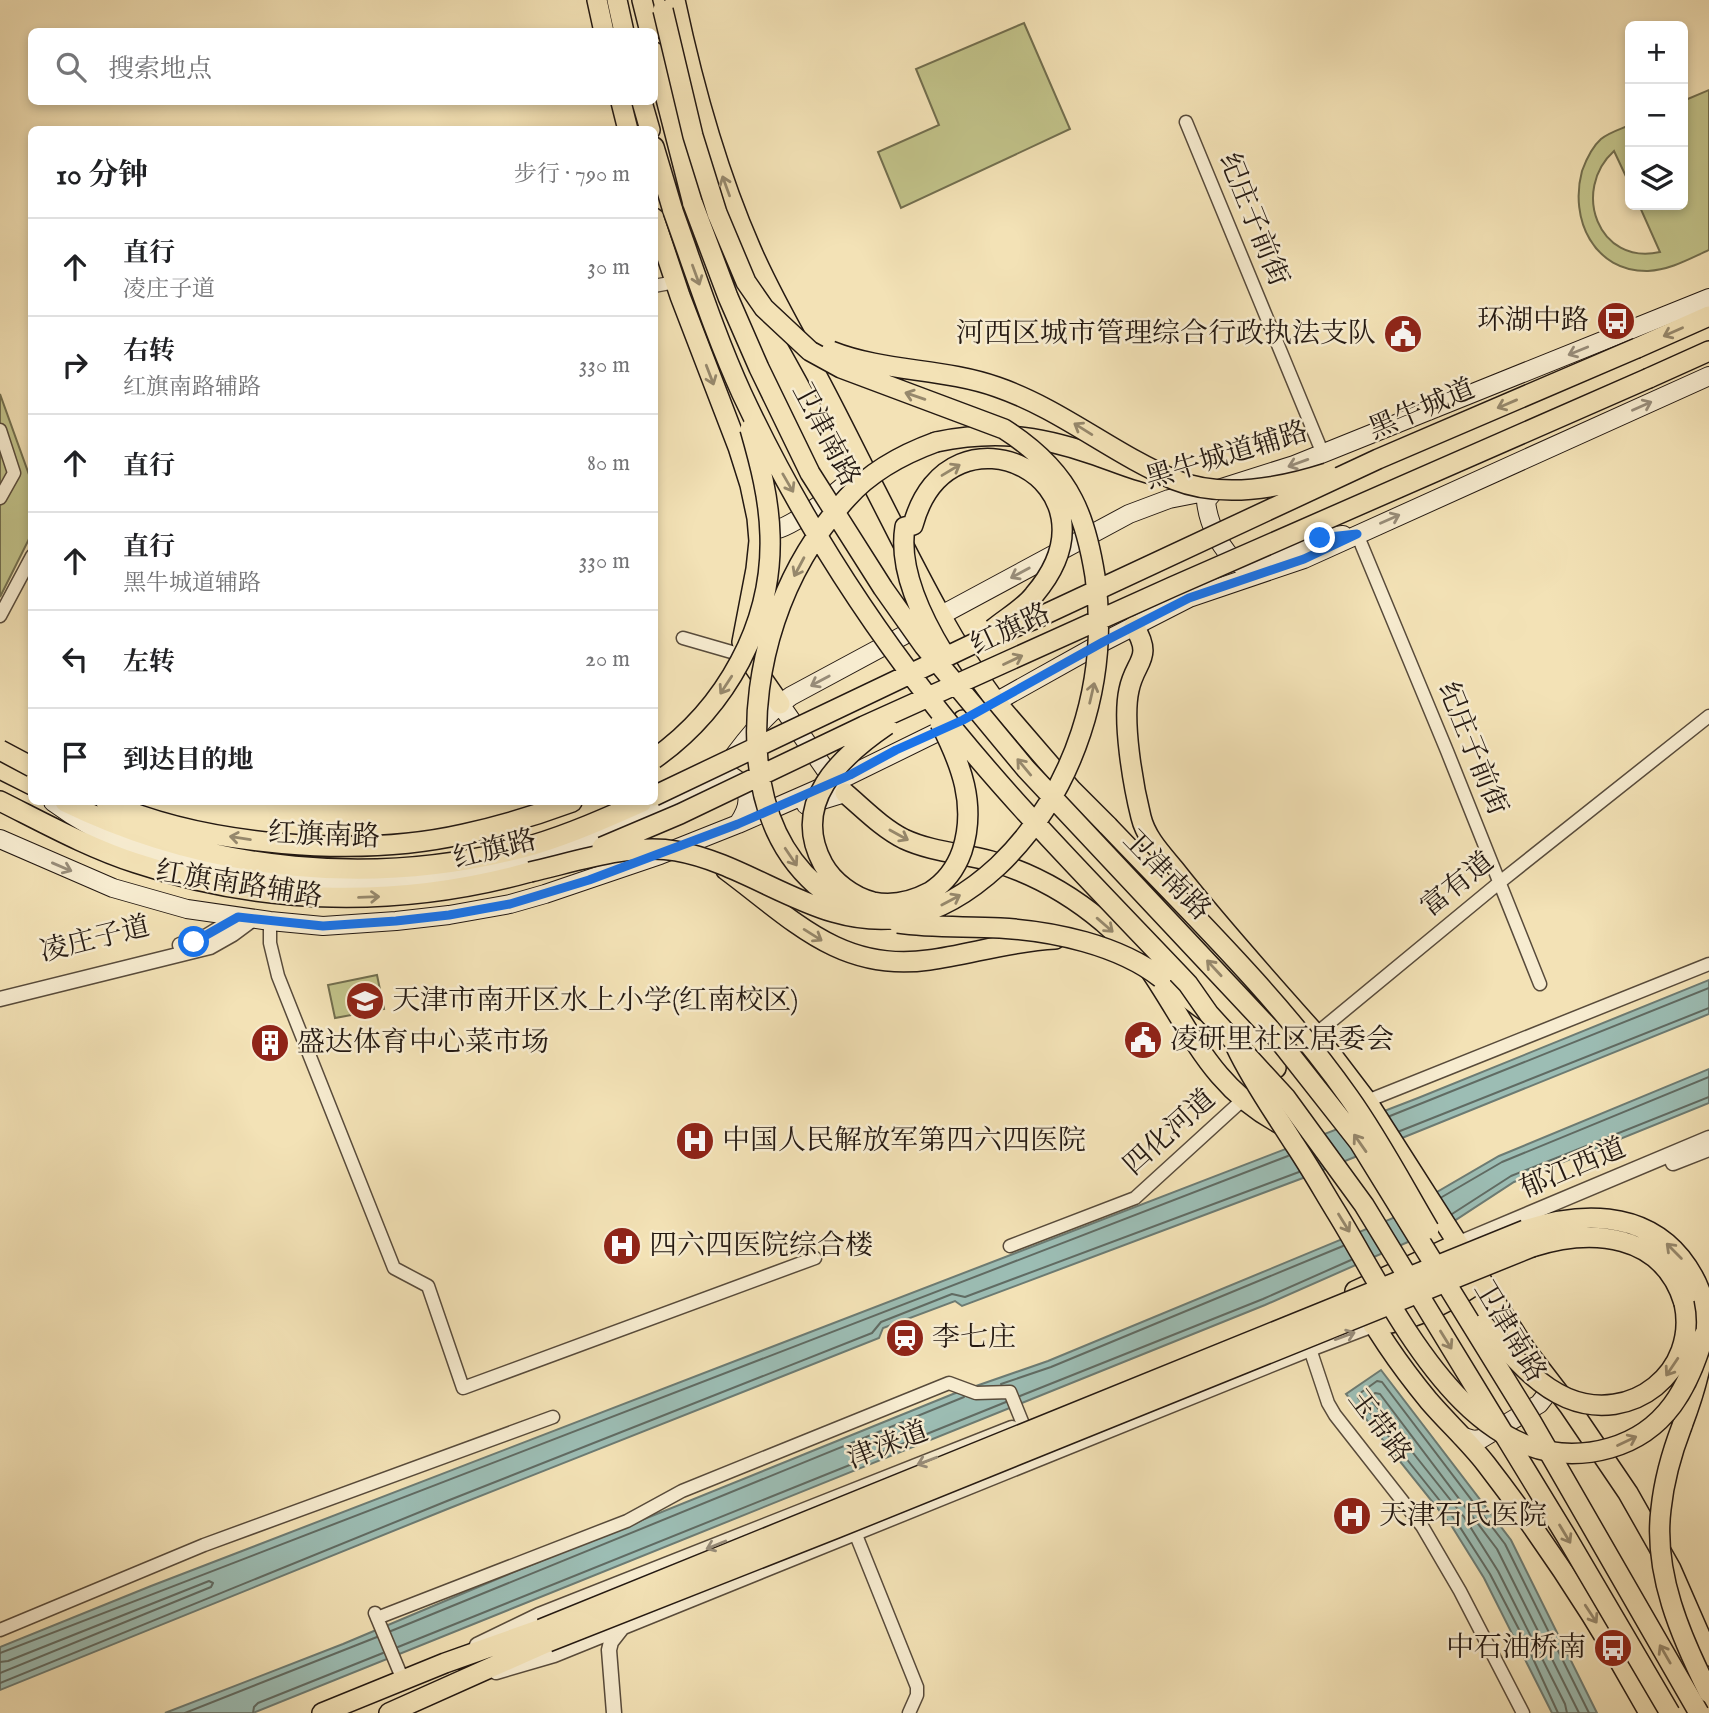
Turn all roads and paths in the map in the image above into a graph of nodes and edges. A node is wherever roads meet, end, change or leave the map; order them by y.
1 (597, 0) edge
2 (617, 0) edge
3 (642, 0) edge
4 (666, 3) edge
5 (603, 28) edge
6 (623, 28) edge
7 (649, 28) edge
8 (658, 68) edge
9 (622, 105) edge
10 (643, 105) edge
11 (1186, 122) dead end
12 (627, 126) edge
13 (649, 126) edge
14 (658, 174) edge
15 (664, 215) edge
16 (675, 282) junction
17 (658, 285) edge
18 (1709, 298) edge
19 (1709, 316) edge
20 (784, 328) junction
21 (1709, 351) edge
22 (1709, 364) edge
23 (1709, 376) edge
24 (1649, 379) junction
25 (738, 384) junction
26 (0, 430) edge
27 (1323, 454) junction
28 (1378, 459) junction
29 (861, 462) junction
30 (1178, 488) junction
31 (1215, 490) junction
32 (0, 498) edge
33 (757, 518) junction
34 (1357, 534) junction
35 (1160, 562) joint
36 (28, 564) edge
37 (1204, 592) junction
38 (0, 616) edge
39 (940, 616) junction
40 (1134, 626) junction
41 (683, 638) dead end
42 (975, 643) junction
43 (738, 645) junction
44 (922, 698) junction
45 (996, 702) junction
46 (780, 704) junction
47 (968, 713) junction
48 (1709, 716) edge
49 (0, 740) edge
50 (0, 750) edge
51 (658, 756) edge
52 (28, 765) edge
53 (0, 769) edge
54 (28, 778) edge
55 (718, 779) junction
56 (28, 781) edge
57 (840, 787) junction
58 (658, 794) edge
59 (0, 801) edge
60 (57, 805) edge
61 (72, 805) edge
62 (113, 805) edge
63 (562, 805) edge
64 (635, 805) edge
65 (129, 812) junction
66 (738, 824) junction
67 (0, 839) edge
68 (558, 850) junction
69 (243, 860) junction
70 (424, 864) joint
71 (719, 866) junction
72 (530, 872) junction
73 (1500, 882) junction
74 (569, 887) junction
75 (254, 919) junction
76 (1069, 939) junction
77 (1709, 964) edge
78 (1541, 984) dead end
79 (0, 989) edge
80 (0, 999) edge
81 (1217, 1010) junction
82 (1316, 1034) junction
83 (1233, 1039) junction
84 (1276, 1068) junction
85 (1244, 1099) junction
86 (1367, 1101) junction
87 (1709, 1138) edge
88 (1709, 1149) edge
89 (1458, 1245) junction
90 (1010, 1246) dead end
91 (815, 1258) dead end
92 (1405, 1260) junction
93 (1477, 1277) junction
94 (1355, 1291) junction
95 (1483, 1324) junction
96 (1373, 1325) junction
97 (1704, 1335) junction
98 (1310, 1349) junction
99 (1548, 1379) junction
100 (1569, 1406) junction
101 (1535, 1413) junction
102 (553, 1417) dead end
103 (1022, 1420) junction
104 (1480, 1448) junction
105 (839, 1495) junction
106 (855, 1532) junction
107 (622, 1627) junction
108 (0, 1630) edge
109 (545, 1636) junction
110 (574, 1647) junction
111 (1709, 1656) edge
112 (445, 1663) junction
113 (403, 1680) junction
114 (463, 1682) junction
115 (1709, 1693) edge
116 (322, 1713) edge
117 (389, 1713) edge
118 (607, 1713) edge
119 (614, 1713) edge
120 (909, 1713) edge
121 (1523, 1713) edge
122 (1649, 1713) edge
123 (1670, 1713) edge
124 (1699, 1713) edge

1 - 5 main road
2 - 6 main road
3 - 7 main road
4 - 20 main road, bridge
29 -> 4 main road
8 - 47 main road, 卫津南路, bridge
9 - 12 main road
10 - 13 main road
11 - 27 street, 纪庄子前街
14 - 15 main road, 卫津南路
15 - 16 main road
15 -> 25 main road, 卫津南路, bridge
16 - 17 street
16 -> 33 main road
18 -> 27 main road, 黑牛城道辅路
19 -> 28 main road, 黑牛城道, bridge
30 -> 20 main road, bridge
71 -> 20 main road, bridge
21 - 24 main road
22 - 24 main road
34 -> 23 main road
44 -> 24 main road, 红旗路, bridge
25 -> 44 main road, 卫津南路, bridge
25 -> 51 main road, bridge
26 - 32 street
27 -> 31 main road, 黑牛城道辅路
28 - 30 main road, bridge
28 - 35 main road, 黑牛城道, bridge
29 - 33 main road
29 - 39 main road
30 - 31 main road, 黑牛城道辅路
30 - 37 main road
30 -> 39 main road, 黑牛城道辅路
30 -> 76 main road, bridge
31 - 34 main road
33 - 43 main road
34 - 37 main road
34 - 73 street, 纪庄子前街
35 - 42 main road, 红旗路, bridge
36 - 38 street
37 - 40 main road
39 - 45 main road
39 -> 46 main road, 黑牛城道辅路
40 - 45 main road
40 - 82 main road
41 - 43 street
47 -> 42 main road, bridge
42 - 58 main road, 红旗路, bridge
43 - 46 main road
44 - 44 main road, bridge
44 - 72 main road, 红旗路, bridge
44 - 81 main road, 卫津南路, bridge
45 - 47 main road
45 - 95 main road, bridge
46 - 55 main road, 红旗南路辅路
46 - 57 main road
47 - 57 main road, 红旗南路辅路
47 - 81 main road
101 -> 47 main road, 卫津南路, bridge
48 - 73 street, 富有道
49 - 54 main road
50 - 52 main road, bridge
53 - 56 main road
55 - 66 main road
55 - 68 main road, 红旗南路辅路
57 - 66 main road, 红旗南路辅路
57 -> 85 main road
59 -> 72 main road, 红旗路
60 - 68 main road, 红旗南路辅路
61 - 69 main road, 红旗南路
62 - 65 main road
63 -> 65 main road
64 - 70 main road, 红旗路
65 - 69 main road
66 - 74 main road, 红旗南路辅路
67 -> 75 main road, 红旗南路辅路
68 - 74 main road
69 - 70 main road, 红旗南路
71 - 72 main road, bridge
71 -> 76 main road, bridge
73 - 78 street, 纪庄子前街
73 - 82 street, 富有道
74 - 75 main road, 红旗南路辅路
75 - 79 street, 凌庄子道
75 - 80 street, 凌庄子道
75 - 91 street
76 - 81 main road, bridge
77 - 86 street
81 - 82 main road
81 - 83 main road, 卫津南路, bridge
81 - 84 main road
82 - 84 street, 富有道
82 - 86 main road
83 -> 97 main road, bridge
83 -> 123 main road, 卫津南路, bridge
84 - 85 street, 富有道
85 - 90 street, 四化河道
85 - 92 main road, bridge
86 - 89 main road
87 - 89 street, 郁江西道
88 - 89 street, 郁江西道
89 - 92 main road
89 - 93 main road
92 - 94 main road
93 - 96 main road
93 - 99 main road
94 - 96 main road
94 - 103 street, 津涞道
95 - 101 main road, bridge
109 -> 95 main road, bridge
98 -> 96 street
96 - 104 main road
97 -> 109 main road, bridge
97 - 115 main road, bridge
98 - 106 street
98 - 121 street, 玉带路
99 - 100 main road
99 - 101 main road
100 - 101 main road
100 - 111 main road
101 - 104 main road
124 -> 101 main road, 卫津南路, bridge
102 - 108 street
103 -> 105 street, 津涞道
103 - 113 street
104 -> 122 main road
105 - 106 street
105 -> 112 street, 津涞道
106 - 107 street
106 - 120 street
107 - 110 street
107 - 119 street
109 - 112 main road, 津涞道
109 - 114 main road
110 - 114 street
110 - 118 street
112 - 113 main road, 津涞道
113 - 116 main road, 津涞道
114 - 117 main road

